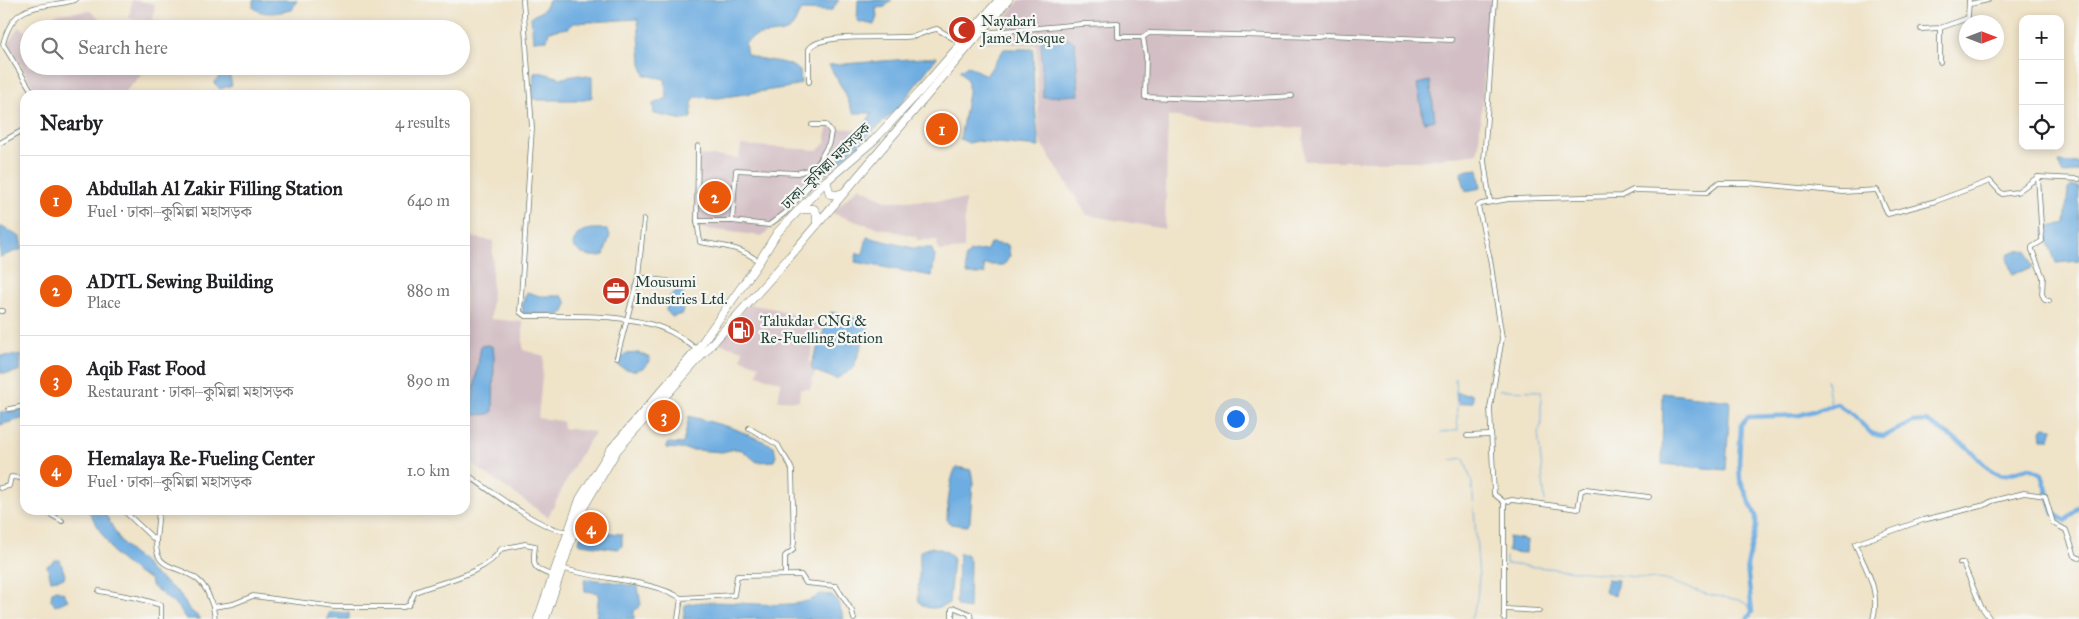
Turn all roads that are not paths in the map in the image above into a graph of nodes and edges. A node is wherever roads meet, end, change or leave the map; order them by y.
1 (75, 0) edge
2 (523, 0) edge
3 (999, 0) edge
4 (1008, 0) edge
5 (1495, 0) edge
6 (1988, 0) edge
7 (1970, 2) edge
8 (992, 3) edge
9 (1940, 28) junction
10 (1921, 29) dead end
11 (979, 33) junction
12 (1143, 37) junction
13 (1452, 40) dead end
14 (961, 45) junction
15 (1940, 62) dead end
16 (20, 72) edge
17 (22, 75) edge
18 (809, 82) dead end
19 (31, 90) edge
20 (1292, 96) dead end
21 (812, 125) dead end
22 (20, 133) edge
23 (0, 144) edge
24 (698, 146) dead end
25 (820, 174) dead end
26 (2038, 178) junction
27 (2079, 179) edge
28 (826, 181) junction
29 (843, 193) junction
30 (1490, 201) junction
31 (800, 209) junction
32 (644, 219) dead end
33 (697, 221) junction
34 (732, 221) junction
35 (817, 224) junction
36 (759, 262) junction
37 (638, 277) junction
38 (694, 285) dead end
39 (2049, 301) dead end
40 (627, 320) junction
41 (697, 350) junction
42 (617, 358) dead end
43 (20, 407) edge
44 (9, 409) dead end
45 (749, 428) dead end
46 (1489, 435) junction
47 (1467, 436) dead end
48 (470, 476) edge
49 (20, 479) edge
50 (0, 488) edge
51 (1649, 498) dead end
52 (1504, 502) junction
53 (52, 515) edge
54 (128, 515) edge
55 (159, 515) edge
56 (62, 521) dead end
57 (568, 531) junction
58 (156, 541) junction
59 (2079, 558) edge
60 (1960, 563) dead end
61 (562, 568) junction
62 (785, 575) junction
63 (553, 576) junction
64 (100, 591) dead end
65 (681, 598) junction
66 (213, 607) junction
67 (1505, 609) junction
68 (1539, 611) dead end
69 (161, 619) edge
70 (215, 619) edge
71 (538, 619) edge
72 (545, 619) edge
73 (678, 619) edge
74 (854, 619) edge
75 (952, 619) edge
76 (971, 619) edge
77 (1504, 619) edge
78 (1873, 619) edge
79 (1990, 619) edge

1 - 16 street
2 - 40 street
3 - 8 highway, ঢাকা–কুমিল্লা মহাসড়ক
4 - 11 highway, ঢাকা–কুমিল্লা মহাসড়ক
5 - 30 street
6 - 7 street
7 - 9 street
8 - 14 highway, ঢাকা–কুমিল্লা মহাসড়ক
9 - 10 street
9 - 15 street
11 - 12 street
11 - 29 highway, ঢাকা–কুমিল্লা মহাসড়ক
12 - 13 street
12 - 20 street
14 - 18 street
14 - 28 highway, ঢাকা–কুমিল্লা মহাসড়ক
17 - 19 street
21 - 34 street
22 - 23 street
24 - 33 street
25 - 34 street
26 - 27 street
26 - 30 street
26 - 39 street
28 - 29 highway
28 - 31 highway, ঢাকা–কুমিল্লা মহাসড়ক
29 - 35 highway, ঢাকা–কুমিল্লা মহাসড়ক
30 - 46 street
31 - 35 highway
31 - 36 highway, ঢাকা–কুমিল্লা মহাসড়ক
32 - 37 street
33 - 34 street
33 - 36 street
35 - 61 highway, ঢাকা–কুমিল্লা মহাসড়ক
36 - 41 highway, ঢাকা–কুমিল্লা মহাসড়ক
37 - 38 street
37 - 40 street
40 - 41 street
40 - 42 street
41 - 57 highway, ঢাকা–কুমিল্লা মহাসড়ক
43 - 44 street
45 - 62 street
46 - 47 street
46 - 52 street
48 - 57 street
49 - 50 street
51 - 52 street
52 - 67 street
53 - 56 street
54 - 58 street
55 - 58 street
57 - 63 highway, ঢাকা–কুমিল্লা মহাসড়ক
58 - 66 street
59 - 78 street
60 - 79 street
61 - 65 street
61 - 72 highway, ঢাকা–কুমিল্লা মহাসড়ক
62 - 65 street
62 - 74 street
63 - 66 street
63 - 71 highway, ঢাকা–কুমিল্লা মহাসড়ক
64 - 69 street
65 - 73 street
66 - 70 street
67 - 68 street
67 - 77 street
75 - 76 street

